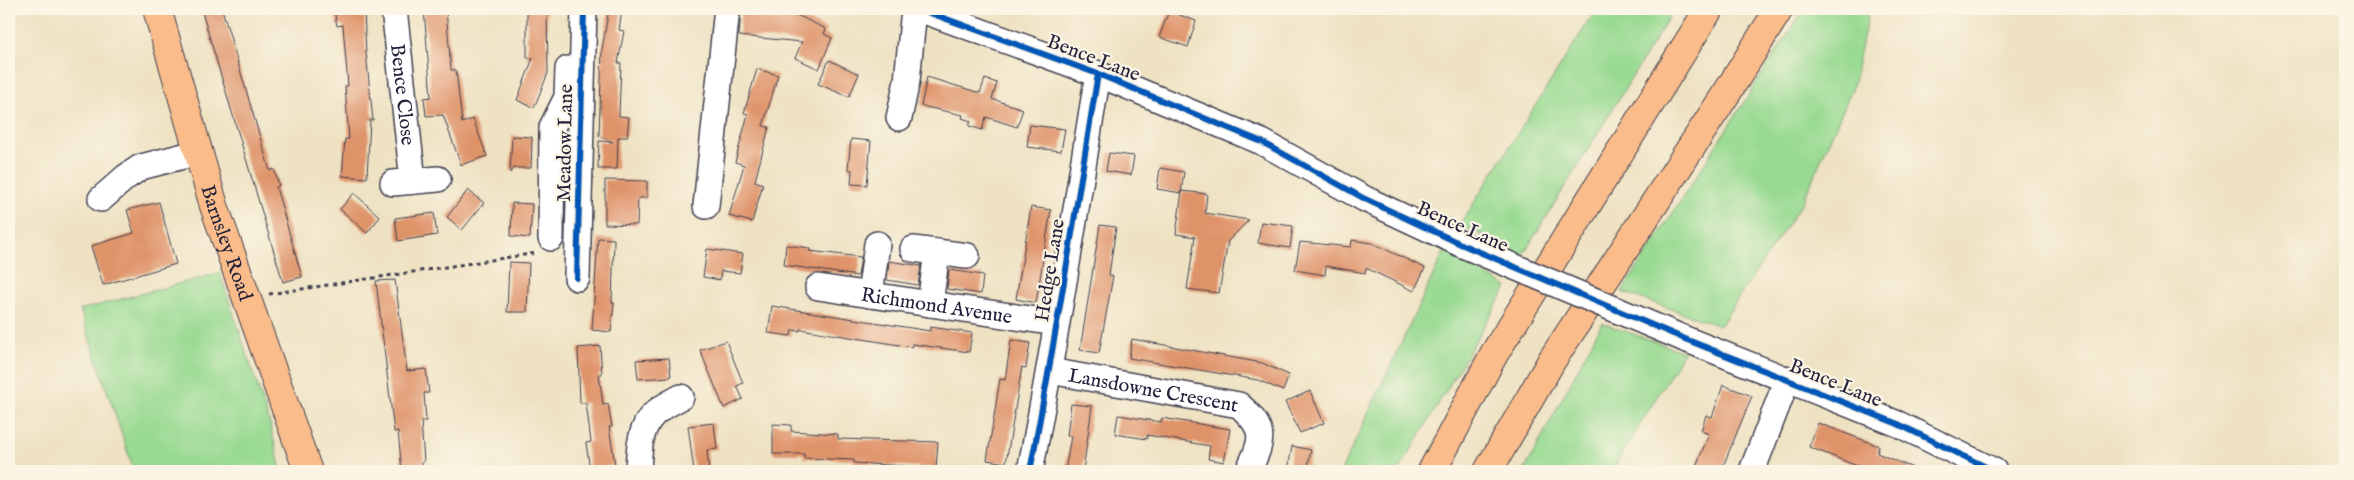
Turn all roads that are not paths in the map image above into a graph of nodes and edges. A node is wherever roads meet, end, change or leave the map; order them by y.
1 (157, 9) edge
2 (394, 9) edge
3 (569, 9) edge
4 (584, 9) edge
5 (727, 9) edge
6 (914, 9) edge
7 (919, 9) edge
8 (1710, 9) edge
9 (1779, 9) edge
10 (1098, 74) junction
11 (899, 118) dead end
12 (199, 152) junction
13 (438, 179) dead end
14 (100, 199) dead end
15 (706, 206) dead end
16 (876, 244) dead end
17 (545, 245) road end
18 (967, 256) dead end
19 (577, 278) dead end
20 (818, 287) dead end
21 (870, 295) junction
22 (930, 304) junction
23 (1056, 323) junction
24 (1050, 371) junction
25 (1788, 380) junction
26 (681, 397) dead end
27 (308, 471) edge
28 (638, 471) edge
29 (1030, 471) edge
30 (1248, 471) edge
31 (1432, 471) edge
32 (1488, 471) edge
33 (1752, 471) edge
34 (1994, 471) edge

1 - 12 highway, Barnsley Road
2 - 13 street, Bence Close
3 - 17 street, Meadow Lane
4 - 19 street, Meadow Lane
5 - 15 street
6 - 11 street
7 - 10 street, Bence Lane
8 - 31 highway
9 - 32 highway
10 - 23 street, Hedge Lane
10 - 25 street, Bence Lane, bridge
12 - 14 street
12 - 27 highway, Barnsley Road
16 - 21 street
18 - 22 street
20 - 21 street, Richmond Avenue
21 - 22 street, Richmond Avenue
22 - 23 street, Richmond Avenue
23 - 24 street, Hedge Lane
24 - 29 street, Hedge Lane
24 - 30 street, Lansdowne Crescent
25 - 33 street
25 - 34 street, Bence Lane
26 - 28 street

